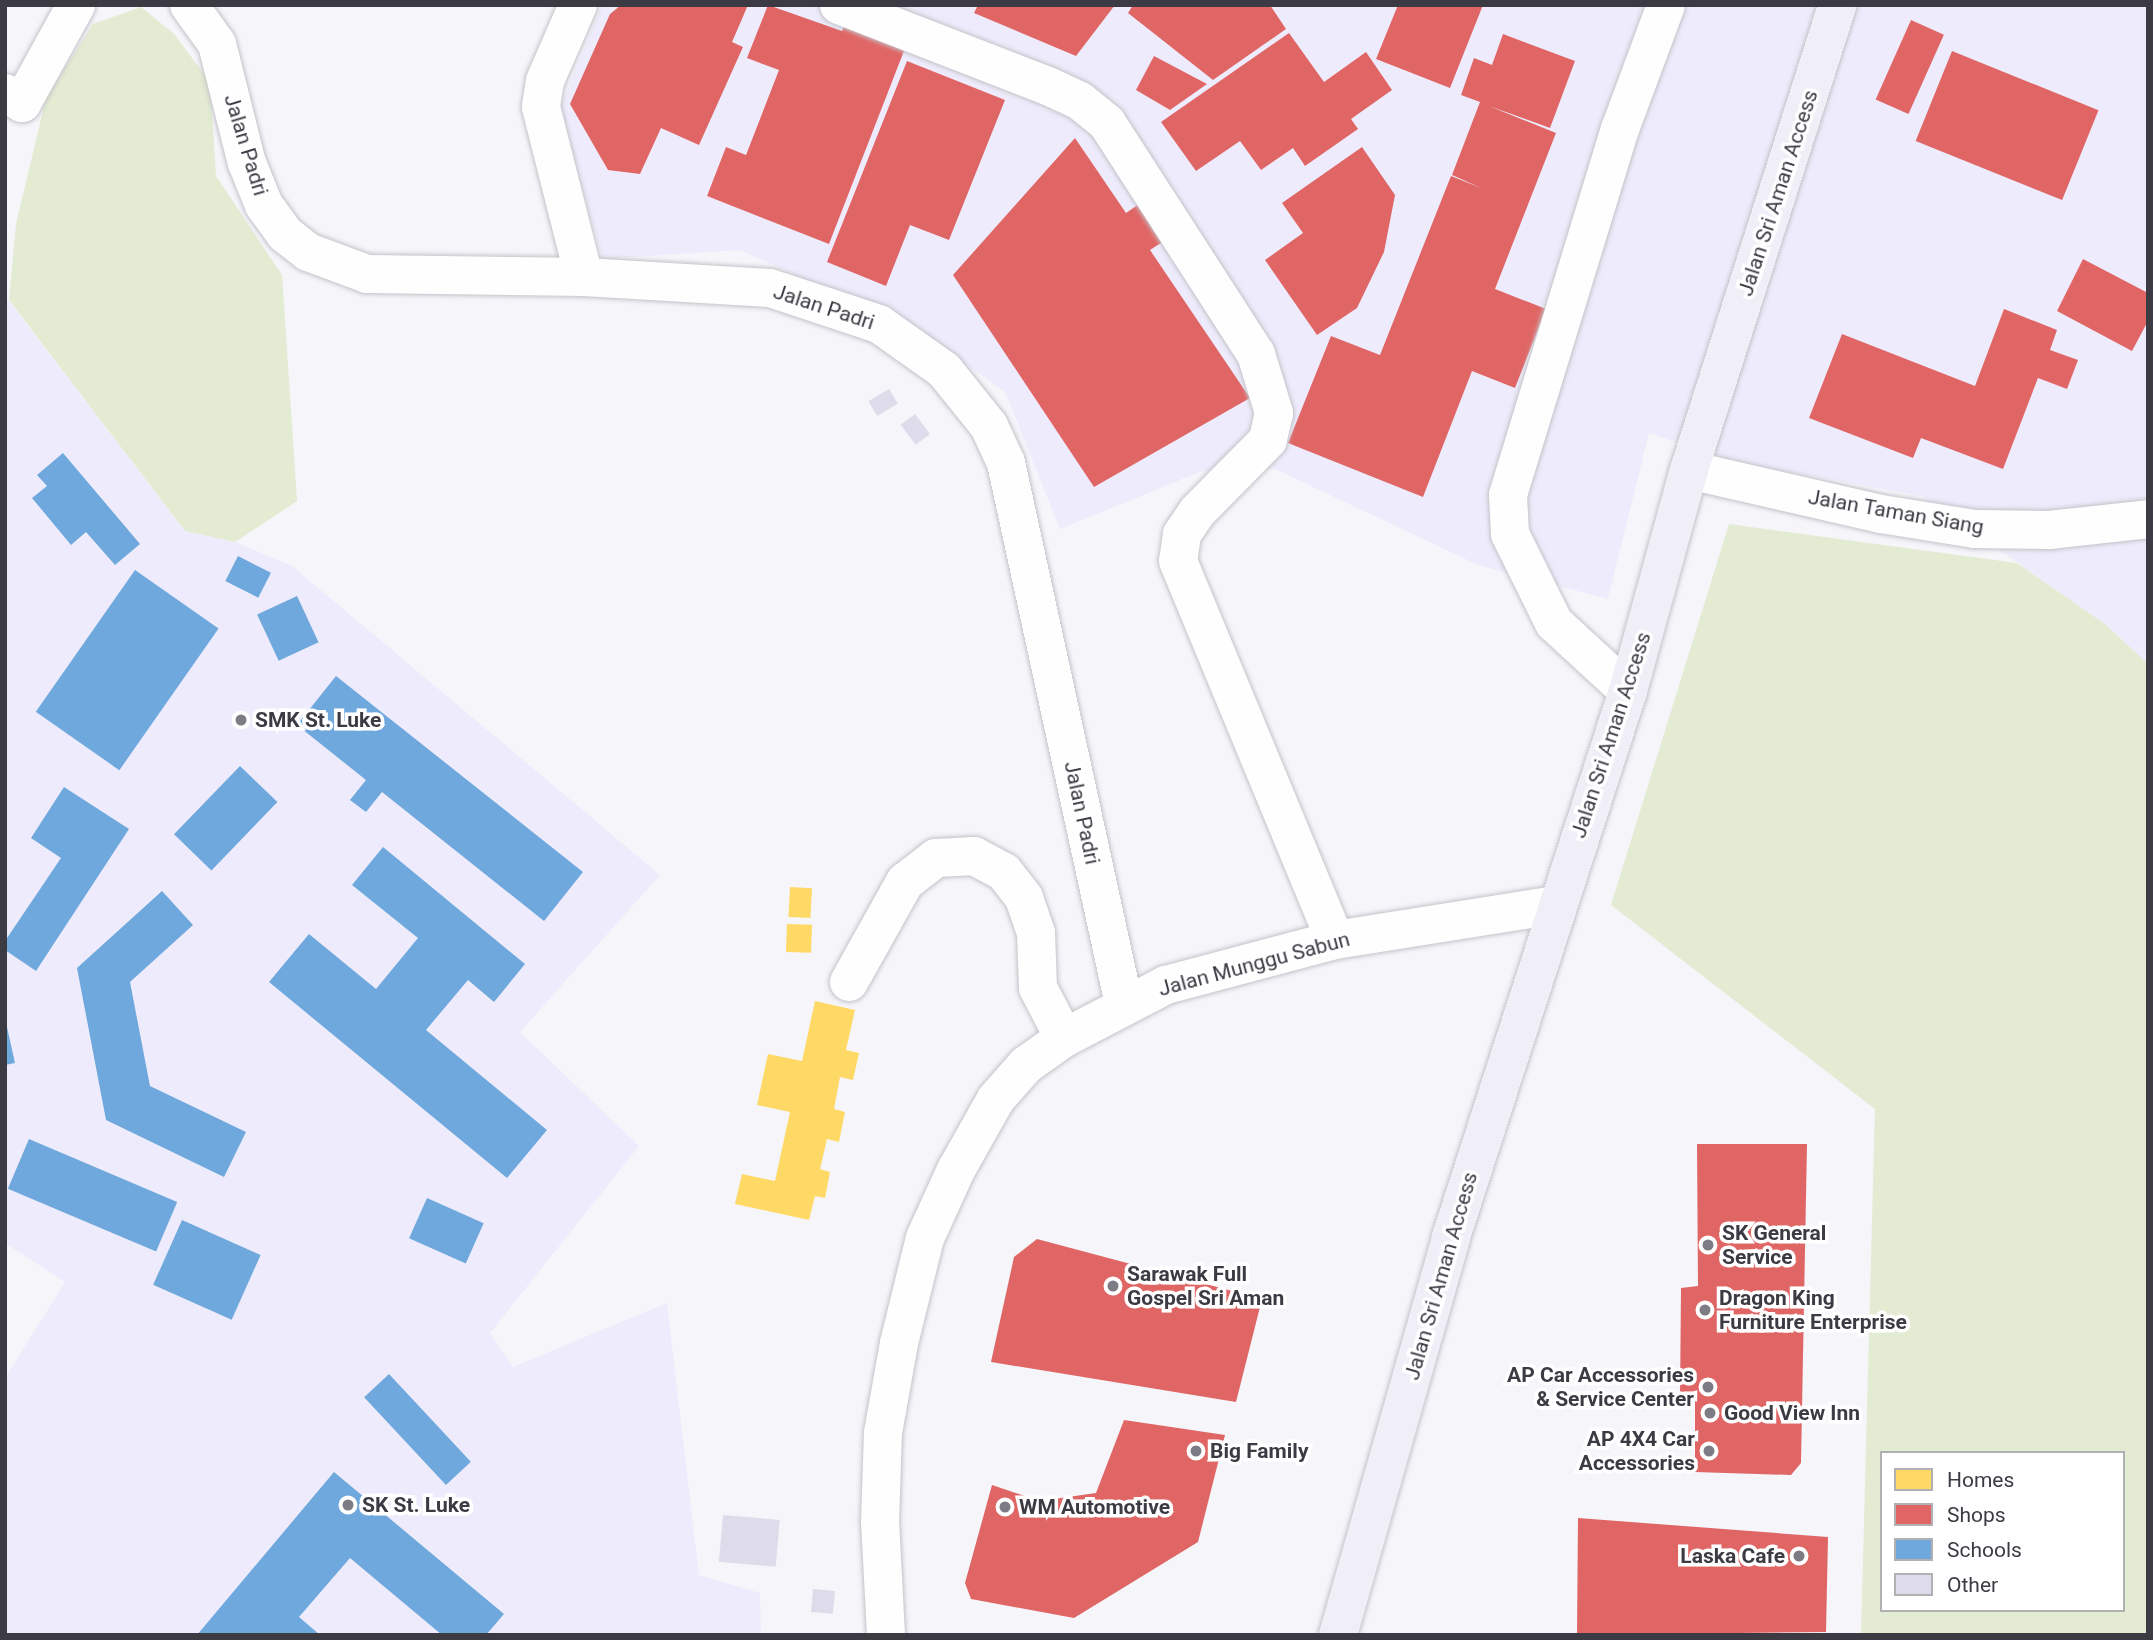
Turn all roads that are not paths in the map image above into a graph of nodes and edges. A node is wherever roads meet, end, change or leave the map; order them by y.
1 (76, 5) edge
2 (189, 5) edge
3 (578, 5) edge
4 (839, 5) edge
5 (1666, 5) edge
6 (1836, 5) edge
7 (5, 93) edge
8 (584, 277) junction
9 (1689, 470) junction
10 (2148, 519) edge
11 (1628, 691) junction
12 (1557, 905) junction
13 (1335, 940) junction
14 (849, 982) dead end
15 (1124, 1004) junction
16 (1064, 1038) junction
17 (886, 1635) edge
18 (1338, 1635) edge

1 - 7 street
2 - 8 street, Jalan Padri
3 - 8 street
4 - 13 street
5 - 11 street
6 - 9 main road, Jalan Sri Aman Access
8 - 15 street, Jalan Padri
9 - 10 street, Jalan Taman Siang
9 - 11 main road, Jalan Sri Aman Access
11 - 12 main road, Jalan Sri Aman Access
12 - 13 street, Jalan Munggu Sabun
12 - 18 main road, Jalan Sri Aman Access
13 - 15 street, Jalan Munggu Sabun
14 - 16 street
15 - 16 street, Jalan Munggu Sabun
16 - 17 street, Jalan Munggu Sabun

